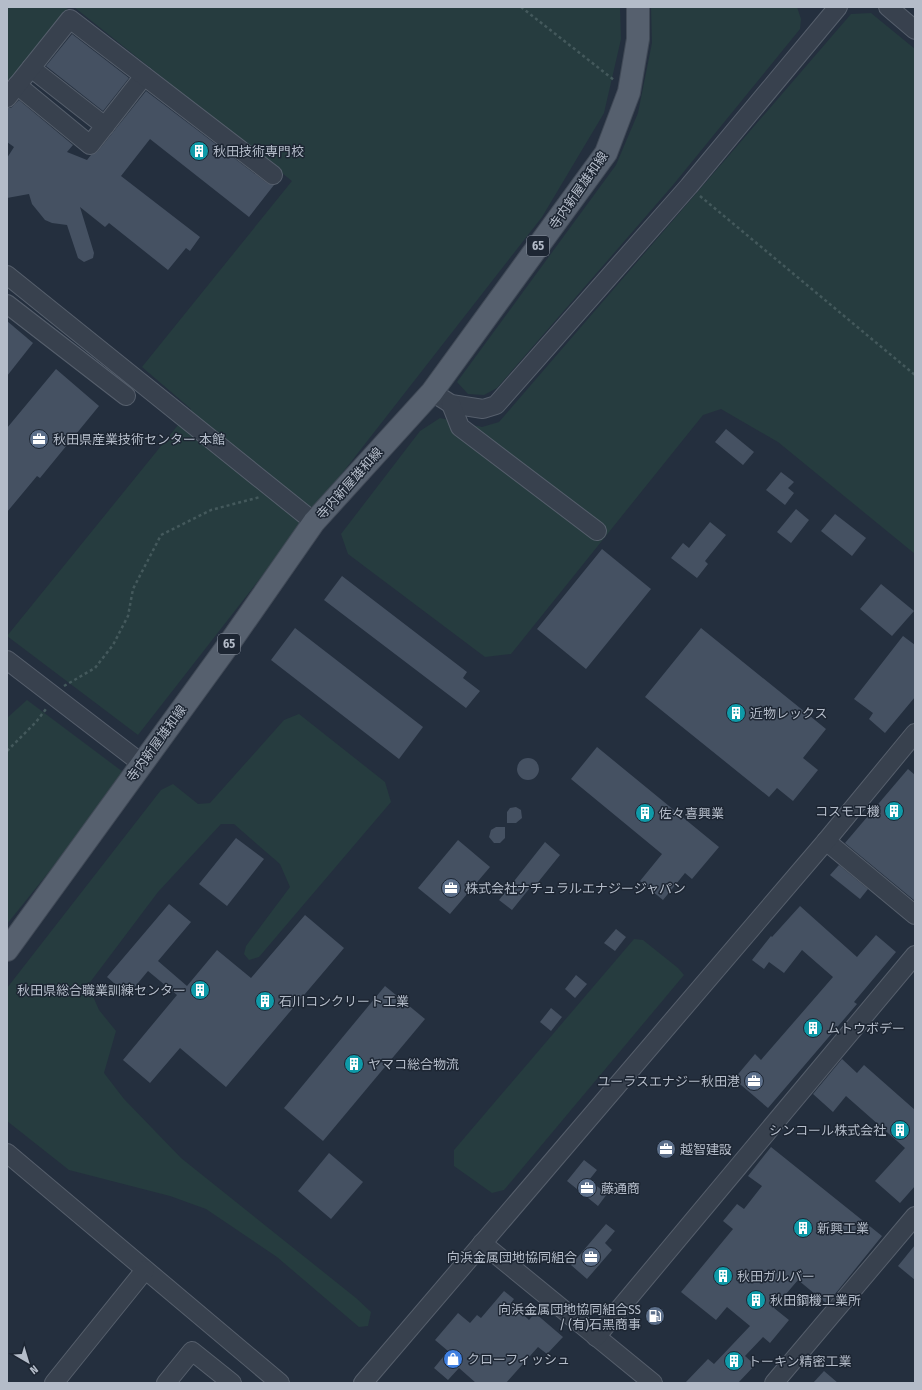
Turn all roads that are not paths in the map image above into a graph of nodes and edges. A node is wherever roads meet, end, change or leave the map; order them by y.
1 (638, 7) edge
2 (838, 7) edge
3 (888, 7) edge
4 (915, 30) edge
5 (31, 68) junction
6 (144, 76) junction
7 (12, 92) edge
8 (105, 126) junction
9 (273, 175) dead end
10 (7, 274) edge
11 (7, 304) edge
12 (432, 392) junction
13 (126, 396) dead end
14 (451, 404) junction
15 (314, 522) junction
16 (597, 530) dead end
17 (11, 665) edge
18 (915, 733) edge
19 (141, 763) junction
20 (826, 841) junction
21 (915, 915) edge
22 (8, 944) edge
23 (915, 955) edge
24 (7, 1154) edge
25 (915, 1216) edge
26 (482, 1243) junction
27 (145, 1270) junction
28 (596, 1337) junction
29 (54, 1383) edge
30 (166, 1383) edge
31 (232, 1383) edge
32 (280, 1383) edge
33 (363, 1383) edge
34 (652, 1383) edge
35 (774, 1383) edge

1 - 12 main road, 寺内新屋雄和線 / 65
2 - 14 street
3 - 4 street
5 - 6 street
5 - 7 street
5 - 8 street
6 - 8 street
6 - 9 street
7 - 8 street
10 - 15 street
11 - 13 street
12 - 14 street
12 - 15 main road, 寺内新屋雄和線 / 65
14 - 16 street
15 - 19 main road, 寺内新屋雄和線 / 65
17 - 19 street
18 - 20 street
19 - 22 main road, 寺内新屋雄和線 / 65
20 - 21 street
20 - 26 street
23 - 28 street
24 - 27 street
25 - 35 street
26 - 28 street
26 - 33 street
27 - 29 street
27 - 32 street
28 - 34 street
30 - 31 street

